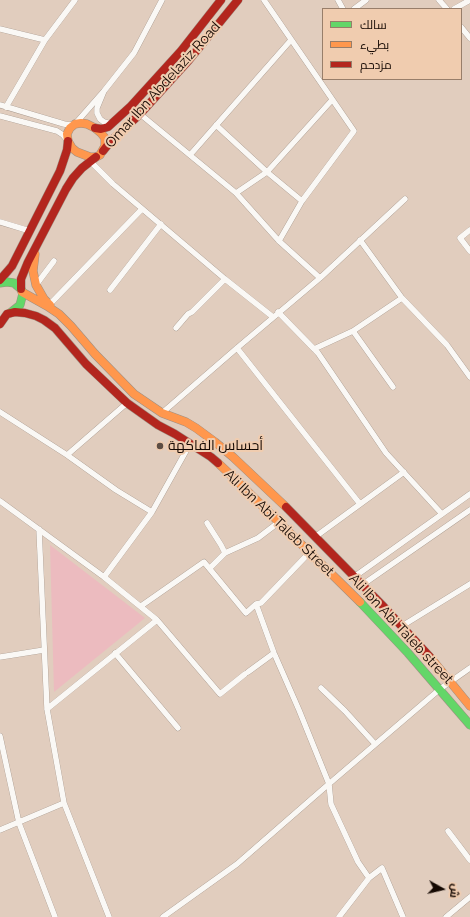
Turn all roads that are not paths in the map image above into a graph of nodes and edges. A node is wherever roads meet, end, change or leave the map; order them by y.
1 (76, 0) edge
2 (162, 0) edge
3 (221, 0) edge
4 (238, 0) edge
5 (264, 0) edge
6 (366, 0) edge
7 (439, 0) edge
8 (470, 0) edge
9 (355, 8) edge
10 (446, 8) edge
11 (456, 8) edge
12 (0, 28) edge
13 (462, 28) edge
14 (470, 38) edge
15 (45, 40) junction
16 (291, 40) junction
17 (104, 91) junction
18 (332, 100) junction
19 (3, 106) edge
20 (140, 114) junction
21 (0, 116) edge
22 (75, 124) junction
23 (111, 124) junction
24 (216, 125) junction
25 (95, 128) junction
26 (68, 141) junction
27 (104, 151) junction
28 (190, 155) junction
29 (92, 159) junction
30 (267, 172) junction
31 (236, 193) junction
32 (405, 199) dead end
33 (302, 201) junction
34 (142, 209) junction
35 (0, 222) edge
36 (161, 224) junction
37 (470, 230) edge
38 (30, 231) junction
39 (360, 240) junction
40 (279, 241) junction
41 (38, 244) junction
42 (470, 251) edge
43 (54, 261) dead end
44 (320, 278) junction
45 (225, 279) junction
46 (0, 280) edge
47 (0, 283) edge
48 (36, 284) junction
49 (22, 290) junction
50 (110, 290) dead end
51 (402, 298) junction
52 (50, 304) junction
53 (278, 312) junction
54 (59, 314) junction
55 (4, 315) edge
56 (273, 317) junction
57 (0, 324) edge
58 (176, 328) dead end
59 (353, 331) junction
60 (237, 348) junction
61 (314, 349) junction
62 (470, 377) edge
63 (393, 387) dead end
64 (127, 403) junction
65 (0, 412) edge
66 (162, 413) junction
67 (190, 444) junction
68 (67, 455) junction
69 (404, 472) junction
70 (470, 494) edge
71 (0, 501) edge
72 (360, 504) junction
73 (470, 510) edge
74 (152, 512) junction
75 (442, 514) junction
76 (279, 522) junction
77 (207, 523) dead end
78 (39, 529) junction
79 (315, 537) junction
80 (310, 552) junction
81 (225, 554) junction
82 (210, 568) junction
83 (104, 577) junction
84 (354, 577) junction
85 (470, 584) edge
86 (362, 585) junction
87 (256, 604) junction
88 (141, 606) junction
89 (157, 620) junction
90 (402, 626) junction
91 (44, 650) junction
92 (116, 653) junction
93 (274, 653) junction
94 (0, 657) edge
95 (470, 668) edge
96 (450, 681) junction
97 (321, 688) dead end
98 (440, 689) junction
99 (470, 706) edge
100 (47, 709) junction
101 (470, 725) edge
102 (178, 728) dead end
103 (0, 736) edge
104 (376, 744) junction
105 (329, 784) junction
106 (64, 803) junction
107 (19, 823) junction
108 (0, 830) edge
109 (448, 831) dead end
110 (470, 860) edge
111 (369, 878) junction
112 (470, 897) edge
113 (55, 917) edge
114 (109, 917) edge
115 (163, 917) edge
116 (339, 917) edge
117 (403, 917) edge
118 (446, 917) edge

1 - 15 street
2 - 17 street
3 - 23 main road, Omar Ibn Abdelaziz Road
4 - 20 main road, Omar Ibn Abdelaziz Road
5 - 16 street
6 - 9 street
7 - 10 street
8 - 11 street
12 - 15 street
13 - 14 street
15 - 19 street
16 - 18 street
16 - 24 street
17 - 22 street
17 - 23 street
18 - 30 street
18 - 33 street
19 - 22 street
20 - 27 main road, Omar Ibn Abdelaziz Road
20 - 28 street
21 - 26 street
22 - 25 main road
22 - 26 main road
23 - 25 main road, Omar Ibn Abdelaziz Road
24 - 28 street
24 - 30 street
25 - 27 main road
26 - 29 main road
26 - 38 main road
27 - 29 main road
28 - 31 street
29 - 34 street
29 - 41 main road
30 - 31 street
30 - 33 street
31 - 40 street
32 - 39 street
33 - 40 street
34 - 36 street
34 - 52 street
35 - 38 street
36 - 45 street
36 - 50 street
37 - 42 street
38 - 46 main road
39 - 44 street
39 - 51 street
40 - 44 street
41 - 48 main road
41 - 49 main road
43 - 48 street
44 - 53 street
45 - 56 street
45 - 58 street
47 - 49 main road, Ali Ibn Abi Taleb street
48 - 52 main road
49 - 54 main road, Ali Ibn Abi Taleb street
49 - 55 main road
51 - 59 street
51 - 62 street
52 - 54 main road
53 - 56 street
53 - 61 street
54 - 66 main road, Ali Ibn Abi Taleb street
55 - 57 main road
55 - 64 main road, Ali Ibn Abi Taleb Street
56 - 60 street
59 - 61 street
59 - 63 street
60 - 66 street
60 - 72 street
61 - 69 street
64 - 67 main road, Ali Ibn Abi Taleb Street
64 - 68 street
65 - 68 street
66 - 79 main road, Ali Ibn Abi Taleb street
67 - 74 street
67 - 76 main road, Ali Ibn Abi Taleb Street
68 - 74 street
69 - 72 street
69 - 75 street
70 - 75 street
71 - 78 street
72 - 79 street
73 - 86 street
74 - 83 street
75 - 84 street
76 - 80 main road, Ali Ibn Abi Taleb Street
76 - 81 street
77 - 81 street
78 - 83 street
78 - 91 street
79 - 84 main road, Ali Ibn Abi Taleb street
80 - 87 street
80 - 98 main road, Ali Ibn Abi Taleb Street
81 - 82 street
82 - 87 street
82 - 88 street
83 - 88 street
84 - 86 main road, Ali Ibn Abi Taleb street
85 - 90 street
86 - 90 main road, Ali Ibn Abi Taleb street
87 - 93 street
88 - 89 street
89 - 92 street
89 - 93 street
90 - 96 main road, Ali Ibn Abi Taleb street
91 - 94 street
91 - 100 street
92 - 100 street
92 - 102 street
93 - 105 street
95 - 96 street
96 - 98 street
96 - 99 main road, Ali Ibn Abi Taleb street
97 - 104 street
98 - 101 main road, Ali Ibn Abi Taleb Street
98 - 104 street
100 - 106 street
103 - 107 street
104 - 105 street
105 - 111 street
105 - 115 street
106 - 107 street
106 - 114 street
107 - 108 street
107 - 113 street
109 - 110 street
111 - 116 street
111 - 117 street
112 - 118 street

